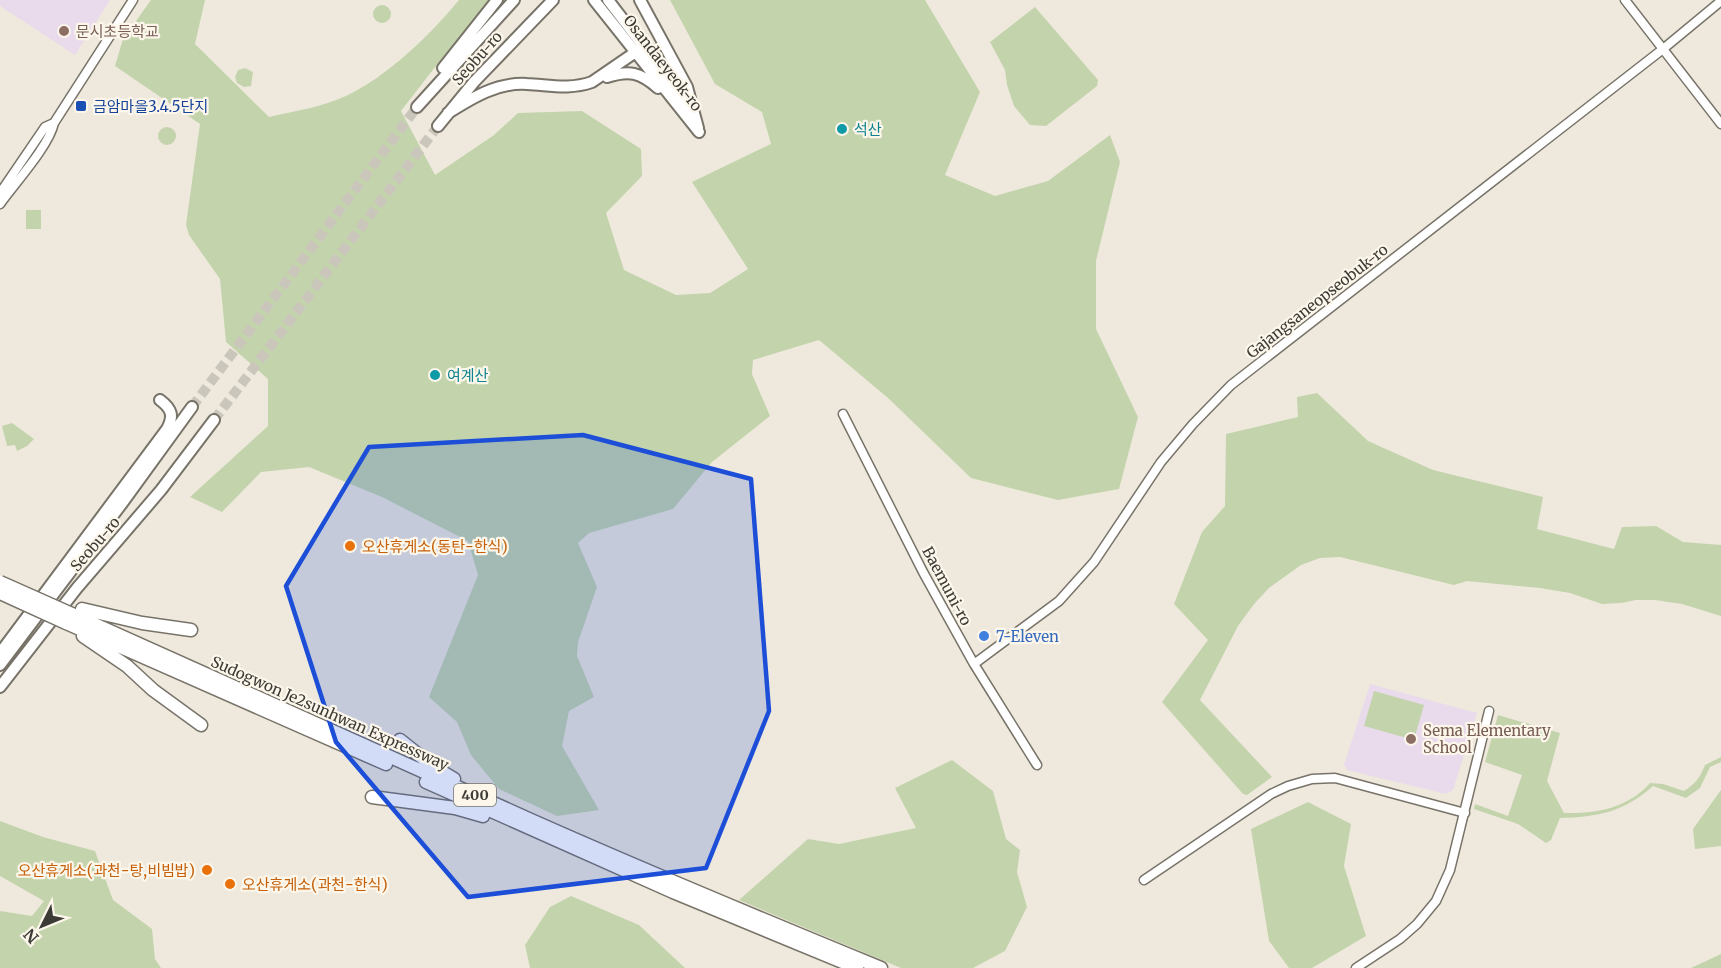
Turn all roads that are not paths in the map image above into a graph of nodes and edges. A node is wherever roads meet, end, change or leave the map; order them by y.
1 (133, 0) edge
2 (497, 0) edge
3 (514, 0) edge
4 (554, 0) edge
5 (594, 0) edge
6 (608, 0) edge
7 (640, 0) edge
8 (1625, 0) edge
9 (1721, 1) edge
10 (1663, 49) junction
11 (640, 50) junction
12 (592, 82) junction
13 (432, 89) junction
14 (417, 107) tunnel mouth
15 (680, 110) junction
16 (448, 113) junction
17 (54, 123) junction
18 (1721, 124) edge
19 (438, 126) tunnel mouth
20 (699, 132) junction
21 (0, 193) edge
22 (0, 204) edge
23 (160, 400) dead end
24 (192, 407) tunnel mouth
25 (843, 414) dead end
26 (214, 420) tunnel mouth
27 (0, 582) edge
28 (0, 593) edge
29 (73, 615) junction
30 (192, 630) dead end
31 (0, 653) edge
32 (974, 664) junction
33 (0, 665) edge
34 (0, 687) edge
35 (1490, 711) dead end
36 (201, 725) dead end
37 (400, 740) dead end
38 (1037, 765) dead end
39 (372, 797) dead end
40 (1465, 813) junction
41 (598, 854) junction
42 (1144, 880) dead end
43 (857, 968) edge
44 (881, 968) edge
45 (1356, 968) edge

1 - 17 street
2 - 13 main road
3 - 13 main road, Seobu-ro
4 - 16 main road, Seobu-ro
5 - 11 main road, Osandaeyeok-ro
6 - 11 main road, Osandaeyeok-ro
7 - 20 main road
8 - 10 street
9 - 10 street, Gajangsaneopseobuk-ro
10 - 18 street
10 - 32 street, Gajangsaneopseobuk-ro
11 - 12 main road
11 - 15 main road, Osandaeyeok-ro
11 - 20 main road, Osandaeyeok-ro
12 - 15 main road
12 - 16 main road
13 - 14 main road, Seobu-ro
15 - 20 main road, Osandaeyeok-ro
16 - 19 main road, Seobu-ro
17 - 21 street
17 - 22 street
23 - 31 main road
24 - 33 main road, Seobu-ro
25 - 32 street, Baemuni-ro
26 - 34 main road, Seobu-ro
27 - 29 highway, 400, bridge
28 - 29 highway, Sudogwon Je2sunhwan Expressway / 400, bridge
29 - 30 highway
29 - 36 highway
29 - 41 highway, Sudogwon Je2sunhwan Expressway / 400
32 - 38 street, Baemuni-ro
35 - 40 street
37 - 41 highway
39 - 41 highway
40 - 42 street
40 - 45 street
41 - 43 highway, Sudogwon Je2sunhwan Expressway / 400
41 - 44 highway, Sudogwon Je2sunhwan Expressway / 400

